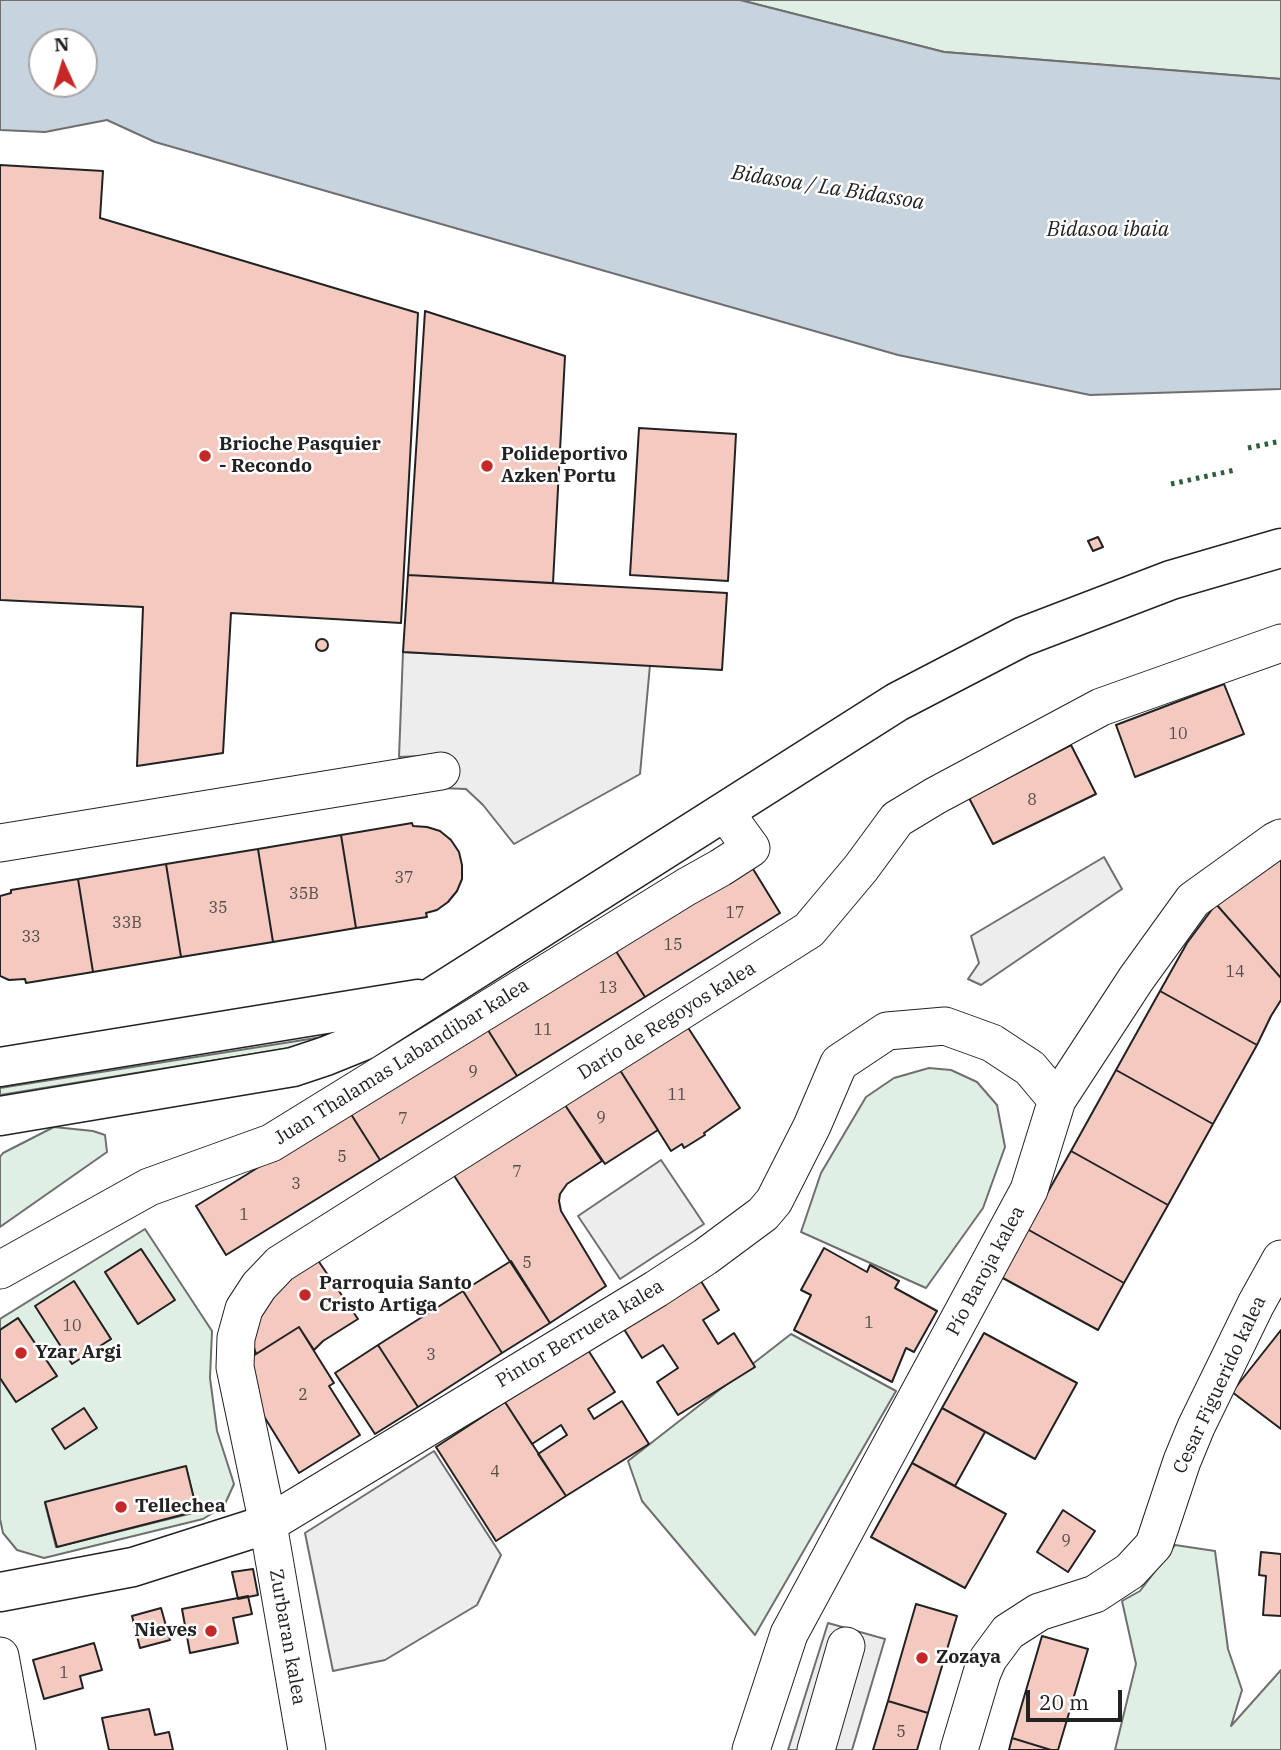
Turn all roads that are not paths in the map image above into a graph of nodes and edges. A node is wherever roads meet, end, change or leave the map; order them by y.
1 (1281, 548) edge
2 (1281, 643) edge
3 (441, 771) dead end
4 (730, 808) junction
5 (1281, 838) edge
6 (0, 843) edge
7 (433, 996) junction
8 (0, 1067) edge
9 (1057, 1100) junction
10 (51, 1108) junction
11 (0, 1116) edge
12 (0, 1137) edge
13 (1281, 1259) edge
14 (0, 1270) edge
15 (268, 1524) junction
16 (0, 1592) edge
17 (846, 1646) dead end
18 (0, 1656) edge
19 (17, 1750) edge
20 (307, 1750) edge
21 (751, 1750) edge
22 (816, 1750) edge
23 (959, 1750) edge

1 - 4 main road, Juan Thalamas Labandibar kalea
2 - 15 street, Darío de Regoyos kalea
3 - 6 street
4 - 7 main road, Juan Thalamas Labandibar kalea
4 - 14 street, Juan Thalamas Labandibar kalea
5 - 9 street, Pío Baroja kalea
7 - 8 main road, Juan Thalamas Labandibar kalea
7 - 10 main road, Juan Thalamas Labandibar kalea
9 - 15 street, Pintor Berrueta kalea
9 - 21 street, Pío Baroja kalea
10 - 11 main road, Juan Thalamas Labandibar kalea
10 - 12 street
13 - 23 street, Cesar Figuerido kalea
15 - 16 main road, Pintor Berrueta kalea
15 - 20 street, Zurbaran kalea
17 - 22 street
18 - 19 street

